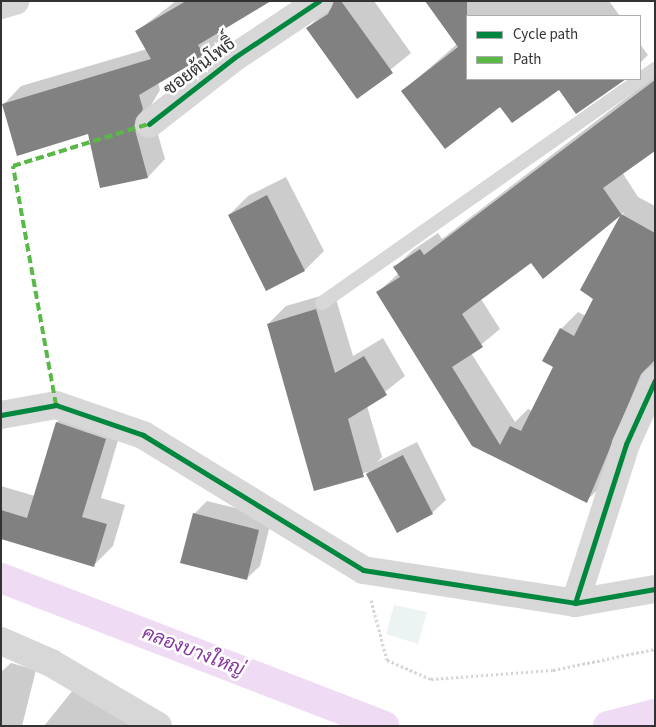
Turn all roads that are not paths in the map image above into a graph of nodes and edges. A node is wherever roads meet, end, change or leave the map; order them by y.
1 (15, 1) edge
2 (319, 1) edge
3 (1, 5) edge
4 (655, 69) edge
5 (641, 79) edge
6 (639, 80) edge
7 (149, 124) dead end
8 (322, 303) dead end
9 (655, 380) edge
10 (1, 414) edge
11 (655, 589) edge
12 (575, 603) junction
13 (1, 641) edge
14 (158, 726) edge

1 - 3 street
2 - 7 street, ซอยต้นโพธิ์
4 - 5 lane
6 - 8 lane
9 - 12 street
10 - 12 street
11 - 12 street
13 - 14 street

